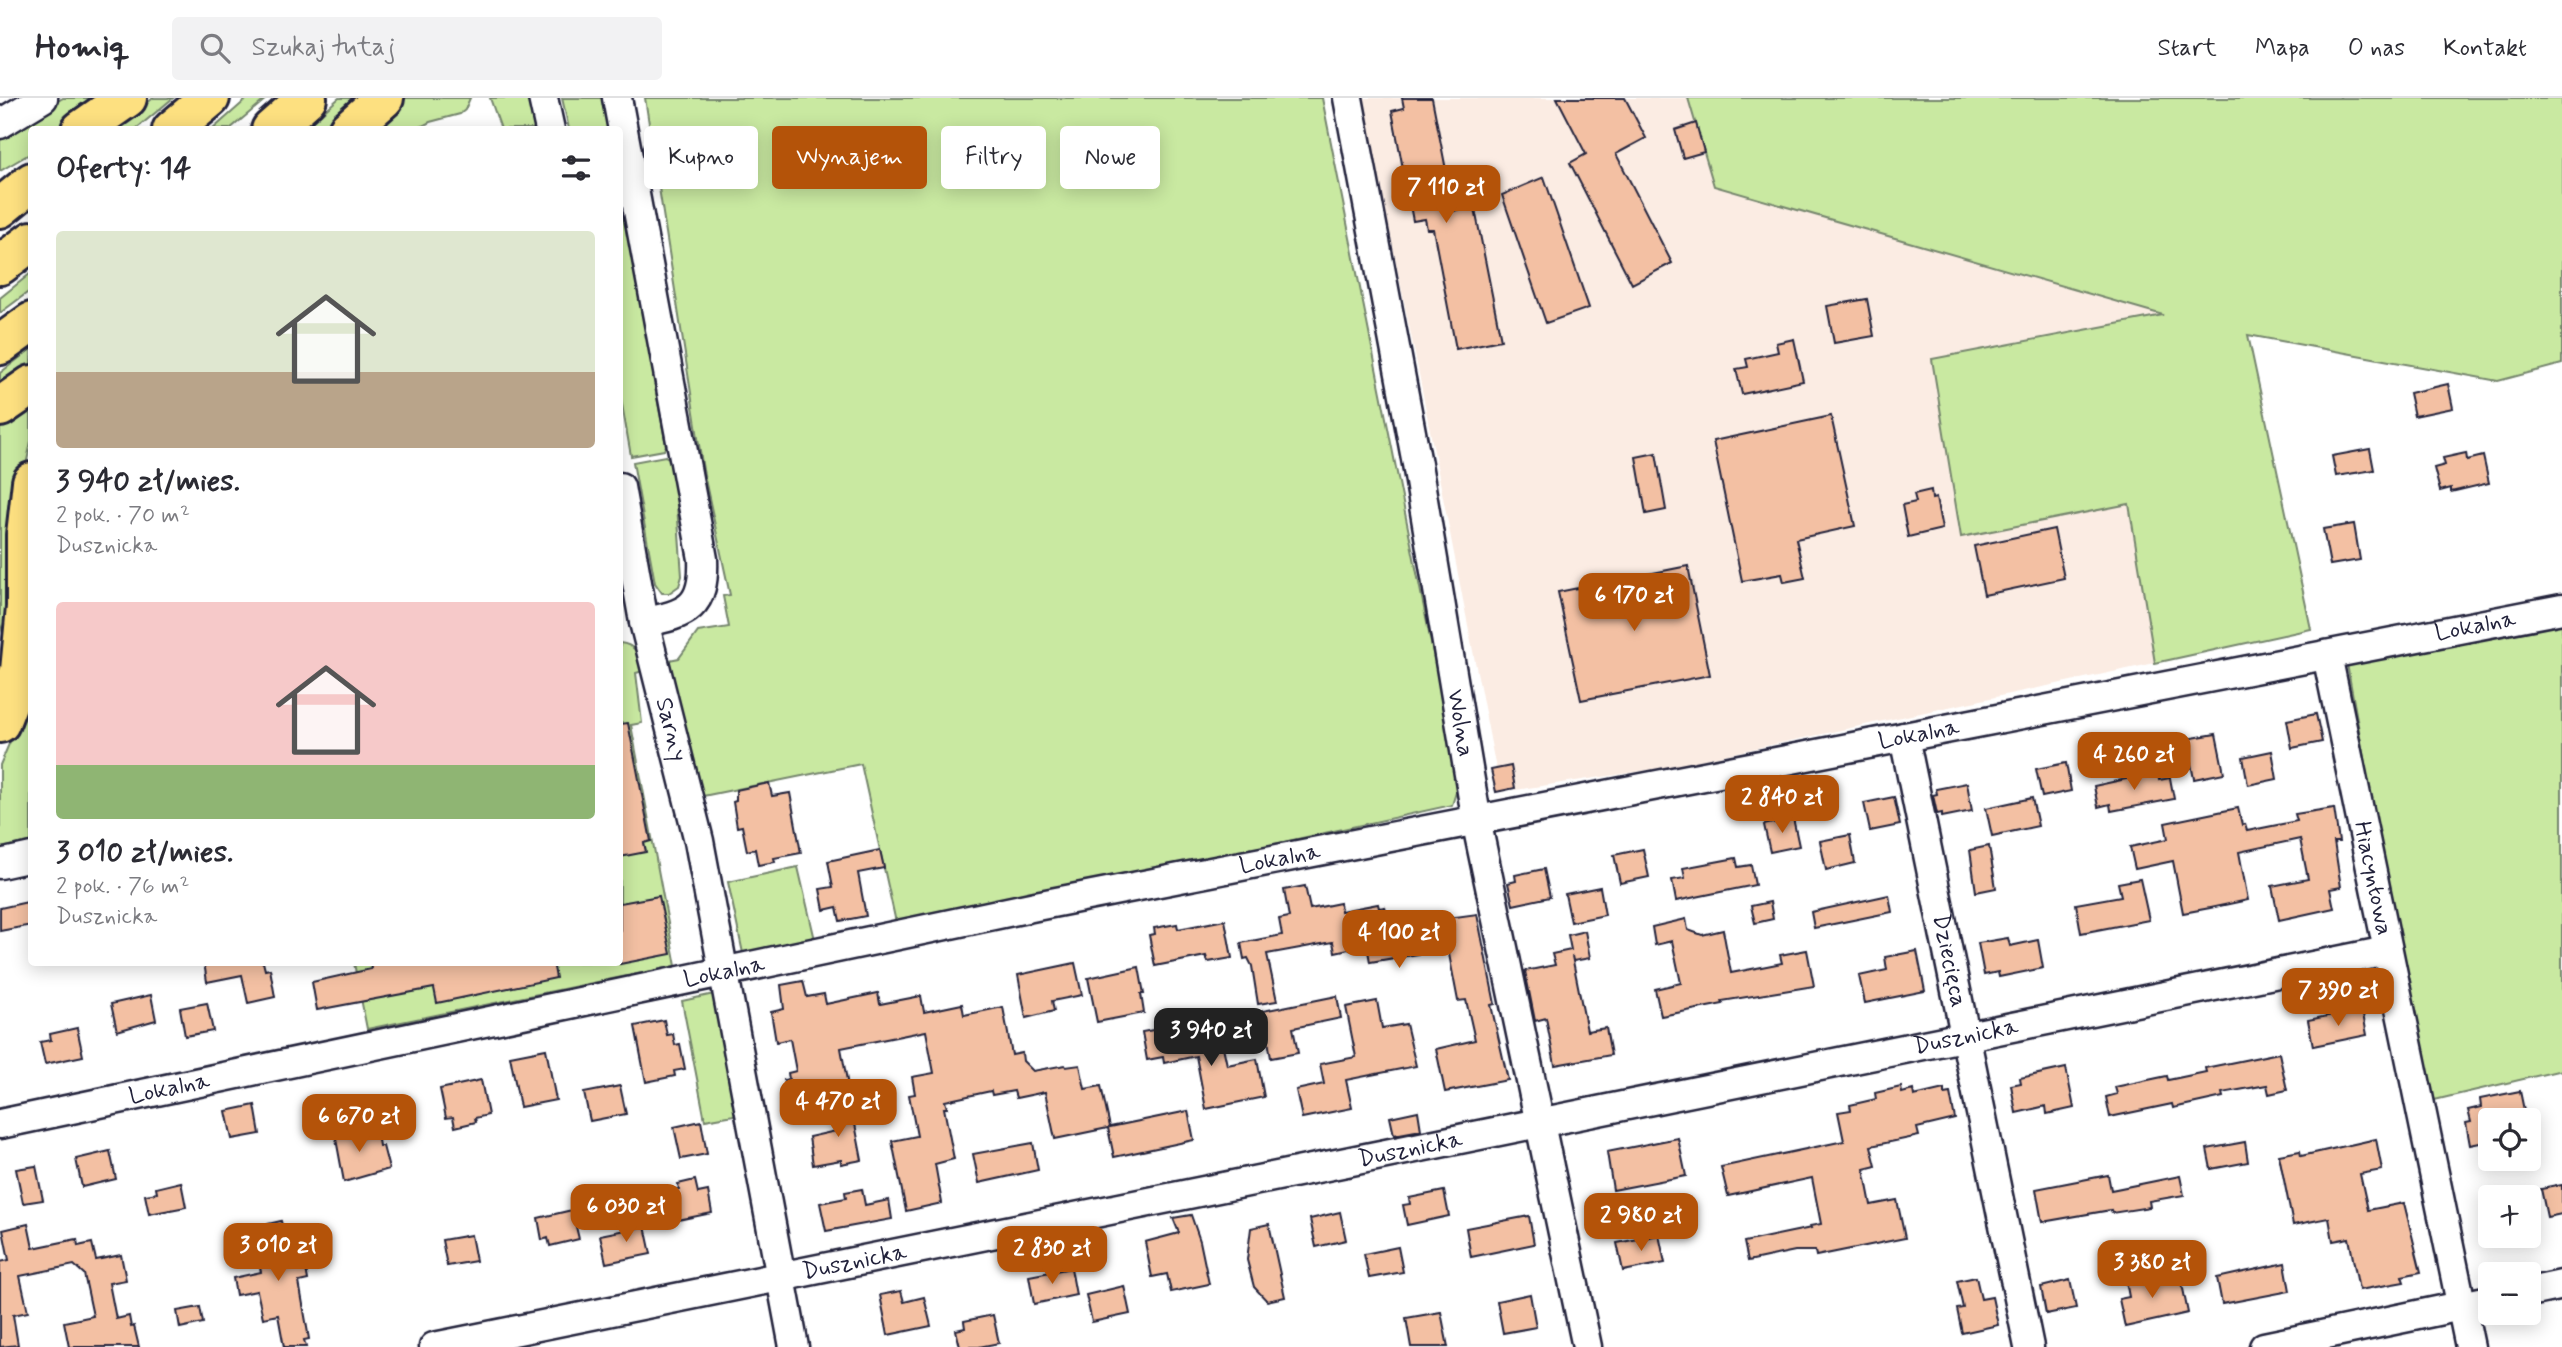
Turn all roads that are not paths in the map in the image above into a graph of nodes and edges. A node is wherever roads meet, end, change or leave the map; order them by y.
1 (43, 98) edge
2 (130, 98) edge
3 (210, 98) edge
4 (307, 98) edge
5 (384, 98) edge
6 (543, 98) edge
7 (617, 98) edge
8 (1348, 98) edge
9 (0, 124) edge
10 (88, 126) edge
11 (99, 126) edge
12 (177, 126) edge
13 (276, 126) edge
14 (352, 126) edge
15 (549, 126) edge
16 (622, 126) edge
17 (623, 130) edge
18 (28, 164) edge
19 (0, 181) edge
20 (28, 185) edge
21 (0, 208) edge
22 (28, 244) edge
23 (0, 265) edge
24 (28, 325) edge
25 (0, 345) edge
26 (28, 389) edge
27 (0, 407) edge
28 (623, 504) edge
29 (28, 517) edge
30 (2562, 609) edge
31 (644, 621) junction
32 (2327, 655) junction
33 (0, 723) edge
34 (1904, 737) junction
35 (1476, 818) junction
36 (28, 858) edge
37 (0, 864) edge
38 (2387, 951) junction
39 (721, 972) junction
40 (1964, 1037) junction
41 (1538, 1123) junction
42 (0, 1124) edge
43 (782, 1276) junction
44 (2562, 1285) edge
45 (2541, 1289) edge
46 (2478, 1303) edge
47 (2462, 1306) junction
48 (434, 1347) edge
49 (794, 1347) edge
50 (1587, 1347) edge
51 (2029, 1347) edge
52 (2264, 1347) edge
53 (2470, 1347) edge

1 - 9 street
2 - 10 highway
2 - 11 highway
3 - 12 highway
4 - 13 highway
5 - 14 highway
6 - 15 street
7 - 16 street
8 - 35 street, Wolna
17 - 31 street
18 - 19 highway
20 - 21 highway
22 - 23 highway
24 - 25 highway
26 - 27 highway
28 - 31 street, Sarny
29 - 33 highway
30 - 32 street, Lokalna
31 - 39 street, Sarny
32 - 34 street, Lokalna
32 - 38 street, Hiacyntowa
34 - 35 street, Lokalna
34 - 40 street, Dziecięca
35 - 39 street, Lokalna
35 - 41 street, Wolna
36 - 37 street
38 - 40 street, Dusznicka
38 - 47 street, Hiacyntowa
39 - 42 street, Lokalna
39 - 43 street, Sarny
40 - 41 street, Dusznicka
40 - 51 street, Dziecięca
41 - 43 street, Dusznicka
41 - 50 street, Wolna
43 - 48 street, Dusznicka
43 - 49 street, Sarny
44 - 45 street
46 - 47 street
47 - 52 street
47 - 53 street, Hiacyntowa

